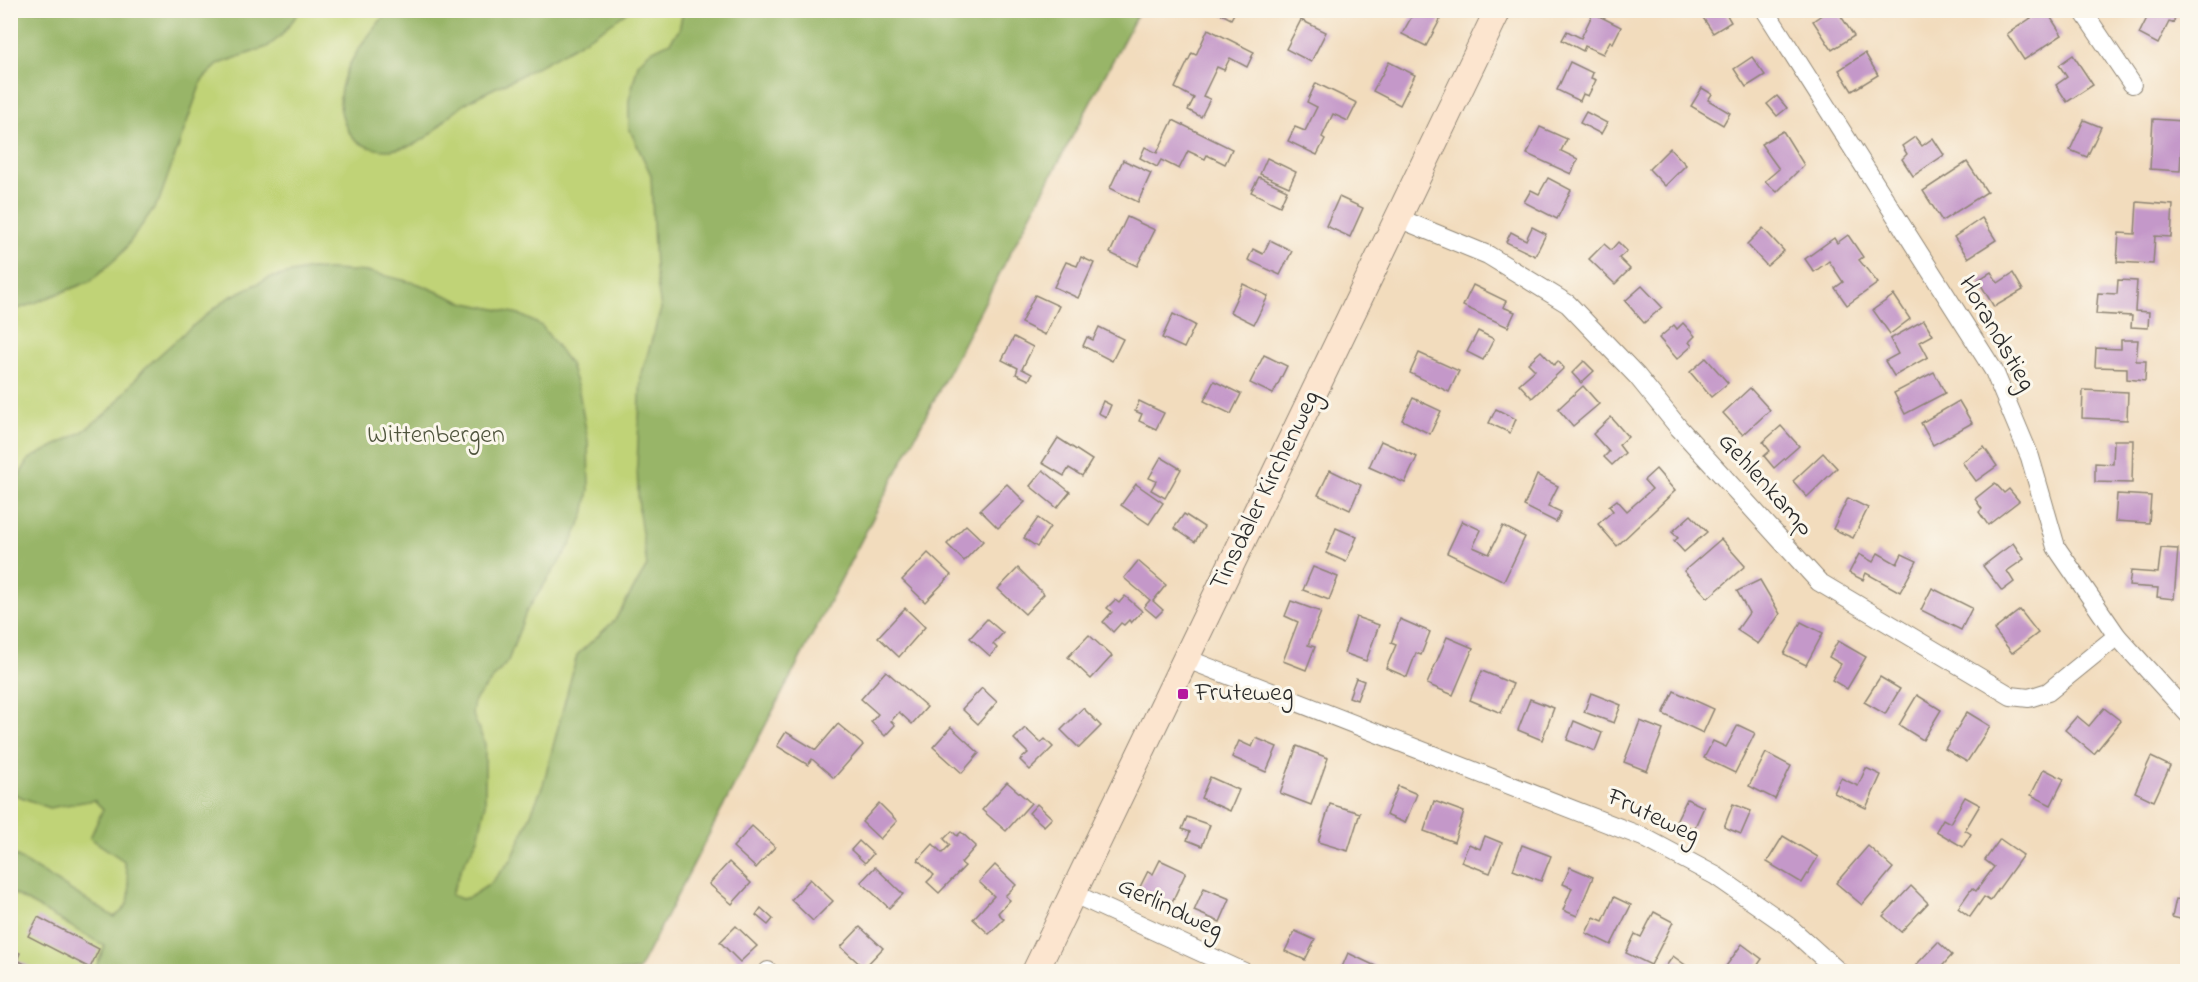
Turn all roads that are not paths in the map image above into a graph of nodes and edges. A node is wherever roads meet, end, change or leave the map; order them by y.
1 (1498, 10) edge
2 (1765, 10) edge
3 (2082, 10) edge
4 (2132, 84) dead end
5 (1398, 218) junction
6 (2117, 636) junction
7 (1187, 659) junction
8 (2187, 714) edge
9 (1074, 894) junction
10 (1035, 972) edge
11 (1244, 972) edge
12 (1839, 972) edge

1 - 5 street, Tinsdaler Kirchenweg
2 - 6 street, Horandstieg
3 - 4 street
5 - 6 street, Gehlenkamp
5 - 7 street, Tinsdaler Kirchenweg
6 - 8 street, Horandstieg
7 - 9 street, Tinsdaler Kirchenweg
7 - 12 street, Fruteweg
9 - 10 street, Tinsdaler Kirchenweg
9 - 11 street, Gerlindweg

